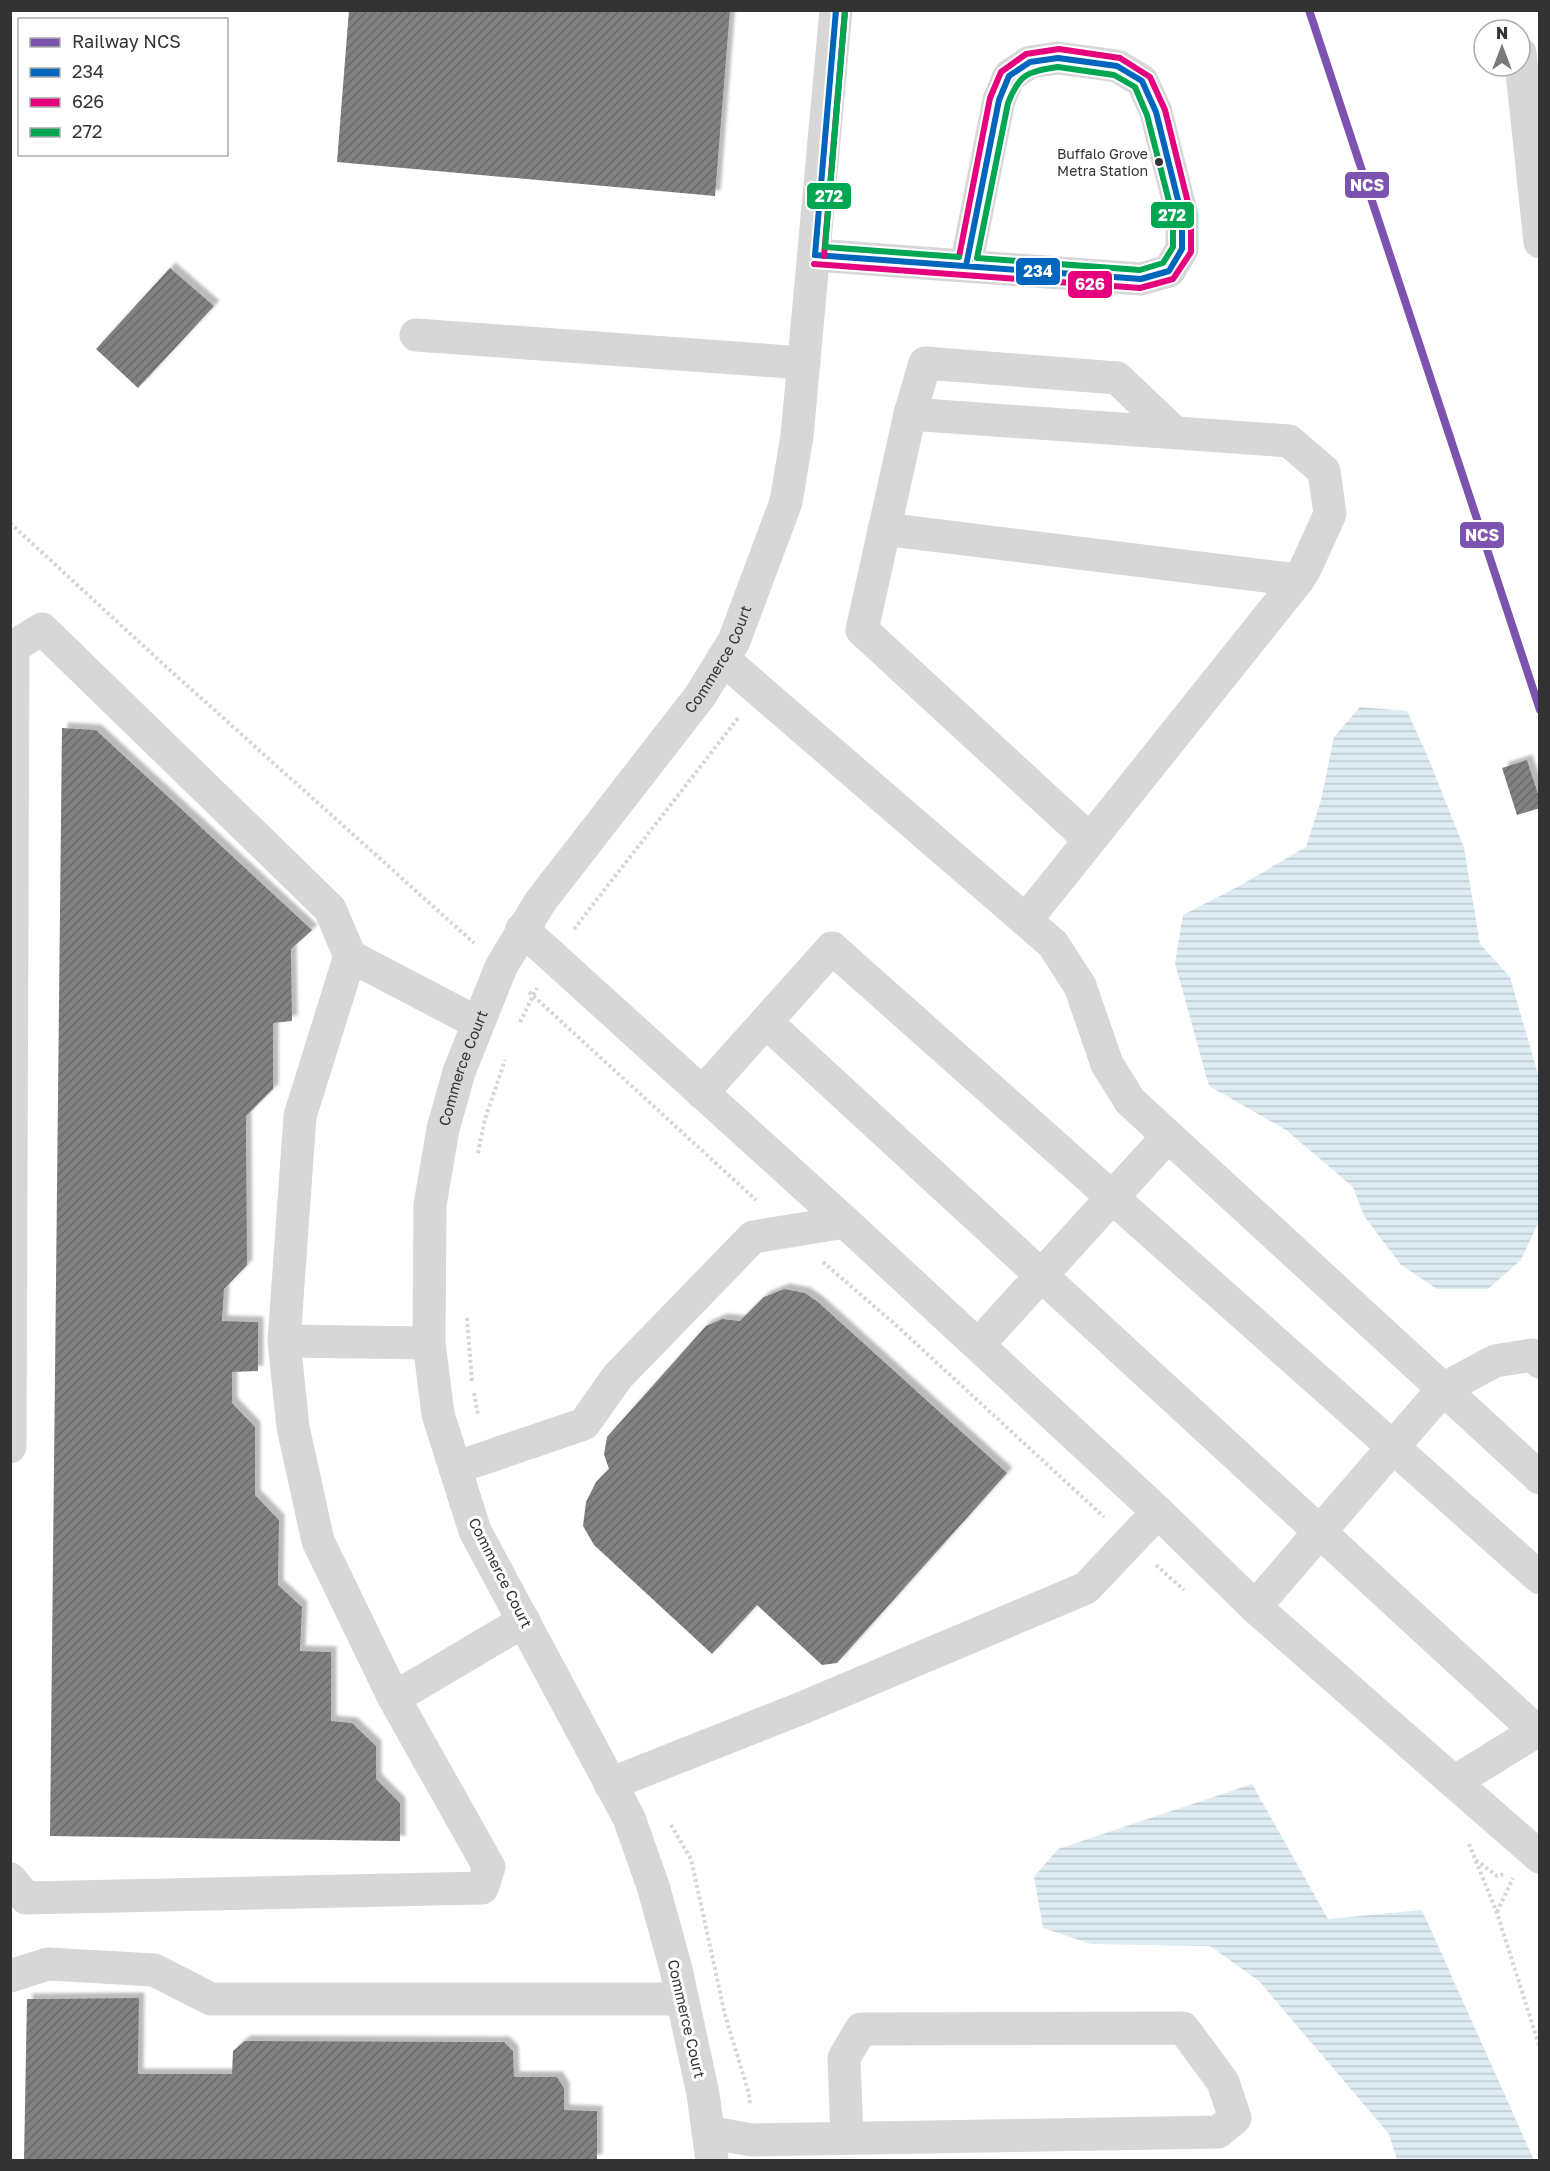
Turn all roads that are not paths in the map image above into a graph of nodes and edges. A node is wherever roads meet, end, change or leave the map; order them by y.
1 (836, 10) edge
2 (1523, 78) edge
3 (1539, 242) edge
4 (815, 255) junction
5 (966, 266) junction
6 (416, 335) dead end
7 (804, 363) junction
8 (910, 414) junction
9 (1175, 433) junction
10 (884, 529) junction
11 (1298, 580) junction
12 (723, 659) junction
13 (1090, 840) junction
14 (1026, 920) junction
15 (522, 929) junction
16 (350, 956) junction
17 (766, 1022) junction
18 (478, 1023) junction
19 (702, 1093) junction
20 (1168, 1136) junction
21 (1112, 1197) junction
22 (845, 1222) junction
23 (1041, 1276) junction
24 (284, 1341) junction
25 (429, 1343) junction
26 (978, 1345) junction
27 (1539, 1362) edge
28 (1443, 1389) junction
29 (10, 1447) edge
30 (1393, 1447) junction
31 (455, 1468) junction
32 (1539, 1478) edge
33 (1158, 1512) junction
34 (1320, 1532) junction
35 (1539, 1578) edge
36 (1256, 1607) junction
37 (524, 1621) junction
38 (394, 1698) junction
39 (1538, 1730) edge
40 (1454, 1782) junction
41 (610, 1784) junction
42 (1529, 1864) edge
43 (10, 1879) edge
44 (10, 1976) edge
45 (682, 1999) junction
46 (847, 2138) junction
47 (710, 2146) edge

1 - 4 lane, Commerce Court
2 - 3 lane
4 - 5 lane
4 - 7 lane, Commerce Court
5 - 5 lane
6 - 7 lane
7 - 12 lane, Commerce Court
8 - 9 lane
8 - 9 lane
8 - 10 lane
9 - 11 lane
10 - 11 lane
10 - 13 lane
11 - 13 lane
12 - 14 lane
12 - 15 lane, Commerce Court
13 - 14 lane
14 - 20 lane
15 - 18 lane, Commerce Court
15 - 19 lane
16 - 18 lane
16 - 24 lane
16 - 29 lane
17 - 19 lane
17 - 21 lane
17 - 23 lane
18 - 25 lane, Commerce Court
19 - 22 lane
20 - 21 lane
20 - 28 lane
21 - 23 lane
21 - 30 lane
22 - 26 lane
22 - 31 lane
23 - 26 lane
23 - 34 lane
24 - 25 lane
24 - 38 lane
25 - 31 lane, Commerce Court
26 - 33 lane
27 - 28 lane
28 - 30 lane
28 - 32 lane
30 - 34 lane
30 - 35 lane
31 - 37 lane, Commerce Court
33 - 36 lane
33 - 41 lane
34 - 36 lane
34 - 39 lane
36 - 40 lane
37 - 38 lane
37 - 41 lane, Commerce Court
38 - 43 lane
39 - 40 lane
40 - 42 lane
41 - 45 lane, Commerce Court
44 - 45 lane
45 - 47 lane, Commerce Court
46 - 46 lane
46 - 47 lane

